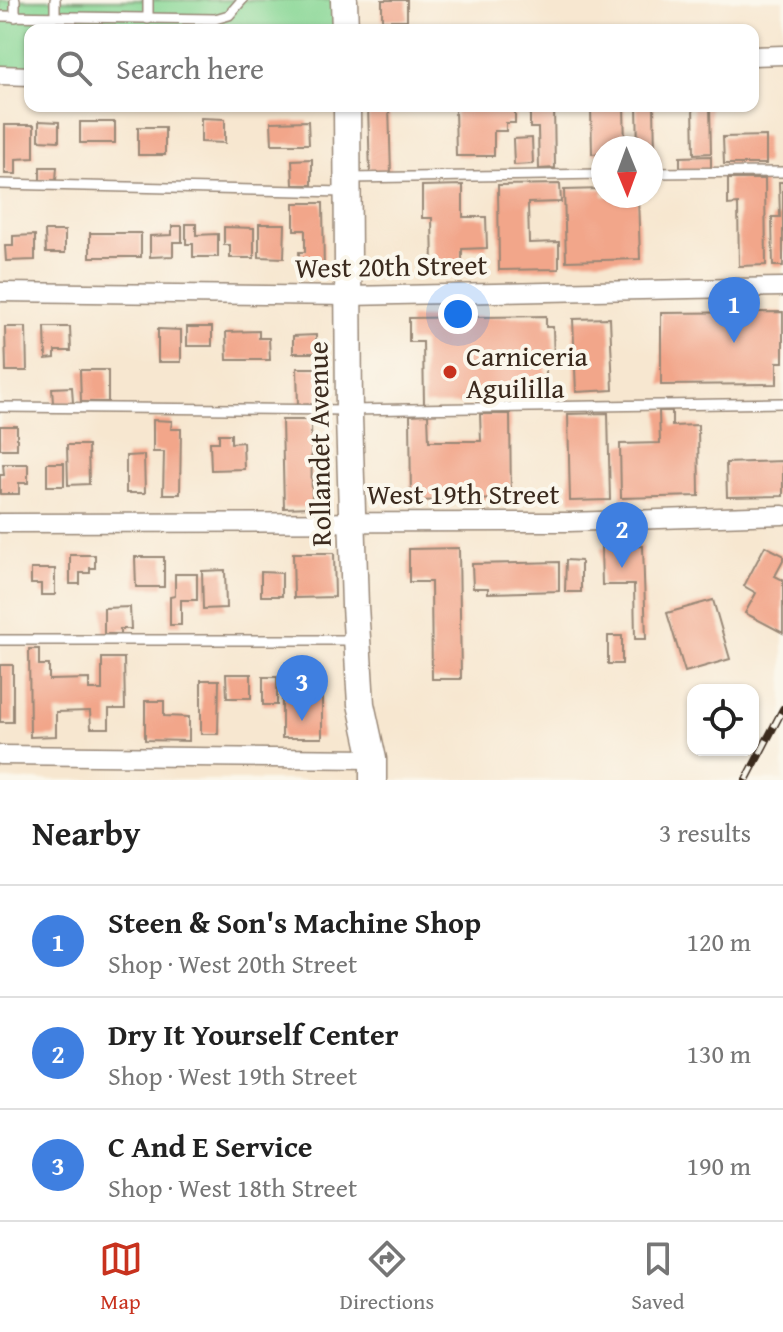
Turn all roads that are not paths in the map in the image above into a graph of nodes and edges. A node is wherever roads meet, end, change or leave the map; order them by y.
1 (15, 0) edge
2 (55, 0) edge
3 (148, 0) edge
4 (242, 0) edge
5 (344, 0) edge
6 (0, 16) edge
7 (15, 17) junction
8 (55, 17) junction
9 (148, 19) junction
10 (345, 24) edge
11 (783, 55) edge
12 (759, 56) edge
13 (0, 75) edge
14 (24, 76) edge
15 (347, 112) edge
16 (783, 172) edge
17 (663, 173) edge
18 (591, 175) edge
19 (0, 184) edge
20 (349, 185) junction
21 (783, 287) edge
22 (0, 292) edge
23 (349, 296) junction
24 (783, 403) edge
25 (0, 407) edge
26 (349, 410) junction
27 (783, 515) edge
28 (0, 523) edge
29 (352, 523) junction
30 (0, 640) edge
31 (356, 640) junction
32 (0, 755) edge
33 (373, 770) edge

1 - 7 lane
2 - 8 lane
3 - 9 lane
4 - 9 lane
5 - 10 street
6 - 7 lane
7 - 8 lane
8 - 9 lane
11 - 12 street
13 - 14 street
15 - 20 street, Rollandet Avenue
16 - 17 lane
18 - 20 lane
19 - 20 lane
20 - 23 street, Rollandet Avenue
21 - 23 street, West 20th Street
22 - 23 street, West 20th Street
23 - 26 street, Rollandet Avenue
24 - 26 lane
25 - 26 lane
26 - 29 street, Rollandet Avenue
27 - 29 street, West 19th Street
28 - 29 street, West 19th Street
29 - 31 street, Rollandet Avenue
30 - 31 lane
31 - 33 street, Rollandet Avenue
32 - 33 street

